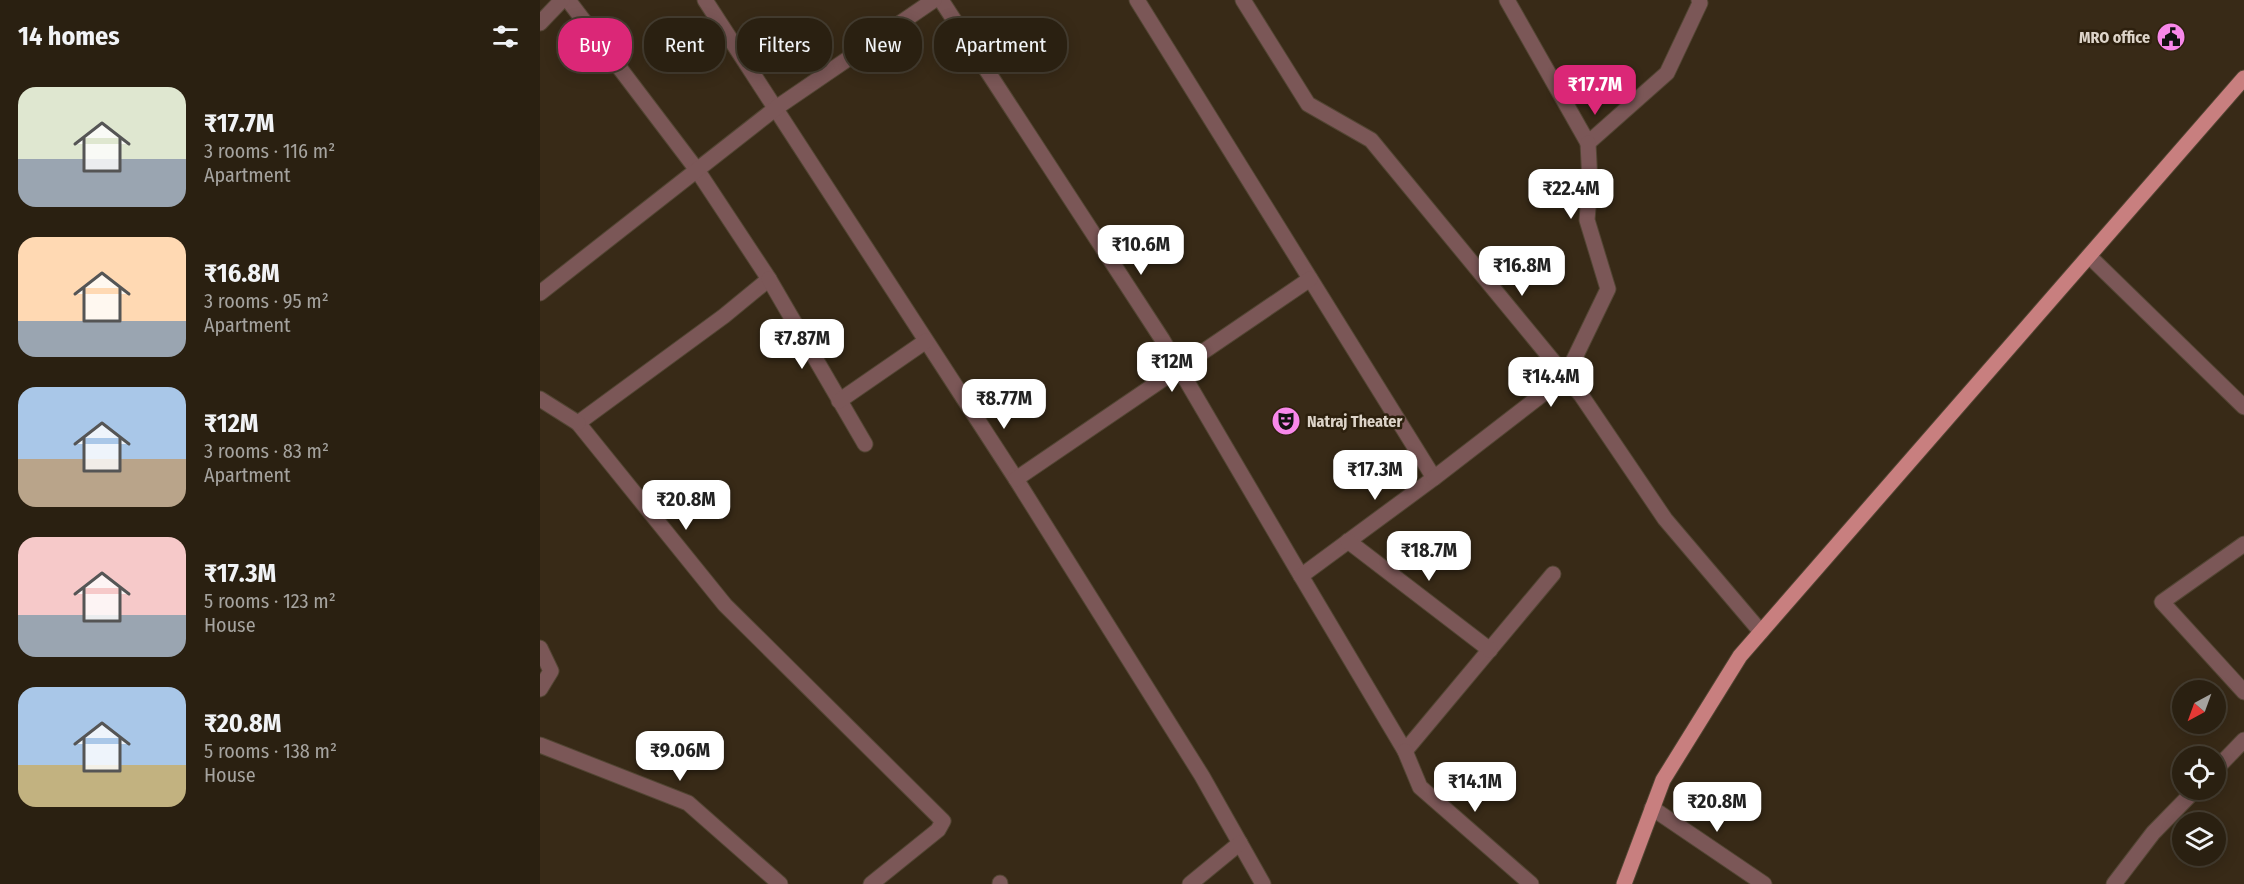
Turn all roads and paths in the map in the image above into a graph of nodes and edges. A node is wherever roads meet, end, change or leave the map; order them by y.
1 (562, 0) edge
2 (568, 0) edge
3 (705, 0) edge
4 (934, 0) edge
5 (941, 0) edge
6 (1137, 0) edge
7 (1243, 0) edge
8 (1507, 0) edge
9 (1699, 0) edge
10 (540, 23) edge
11 (2244, 78) edge
12 (776, 108) junction
13 (1588, 143) junction
14 (697, 170) junction
15 (2089, 255) junction
16 (769, 279) junction
17 (1310, 279) junction
18 (540, 293) edge
19 (926, 341) junction
20 (1179, 368) junction
21 (1566, 376) junction
22 (540, 399) edge
23 (839, 401) junction
24 (2244, 406) edge
25 (578, 423) junction
26 (865, 444) dead end
27 (1434, 478) junction
28 (1016, 479) junction
29 (1348, 541) junction
30 (2244, 544) edge
31 (1553, 574) dead end
32 (1301, 576) junction
33 (1761, 632) junction
34 (540, 648) edge
35 (1490, 650) junction
36 (540, 690) edge
37 (2244, 692) edge
38 (2244, 740) edge
39 (540, 745) edge
40 (1405, 751) junction
41 (2226, 759) edge
42 (2185, 800) edge
43 (1652, 808) junction
44 (1240, 843) junction
45 (780, 884) edge
46 (871, 884) edge
47 (1190, 884) edge
48 (1263, 884) edge
49 (1531, 884) edge
50 (1624, 884) edge
51 (1764, 884) edge
52 (2114, 884) edge

1 - 10 street
2 - 14 street
3 - 12 street
4 - 12 street
5 - 20 street
6 - 17 street
7 - 21 street
8 - 13 street
9 - 13 street
11 - 15 main road
12 - 14 street
12 - 19 street
13 - 21 street
14 - 16 street
14 - 18 street
15 - 24 street
15 - 33 main road
16 - 23 street
16 - 25 street
17 - 20 street
17 - 27 street
19 - 23 street
19 - 28 street
20 - 28 street
20 - 32 street
21 - 27 street
21 - 33 street
22 - 25 street
23 - 26 street
25 - 46 street
27 - 29 street
28 - 44 street
29 - 32 street
29 - 35 street
30 - 37 street
31 - 35 street
32 - 40 street
33 - 43 main road
34 - 36 street
35 - 40 street
38 - 41 street
39 - 45 street
40 - 49 street
42 - 52 street
43 - 50 main road
43 - 51 street
44 - 47 street
44 - 48 street

